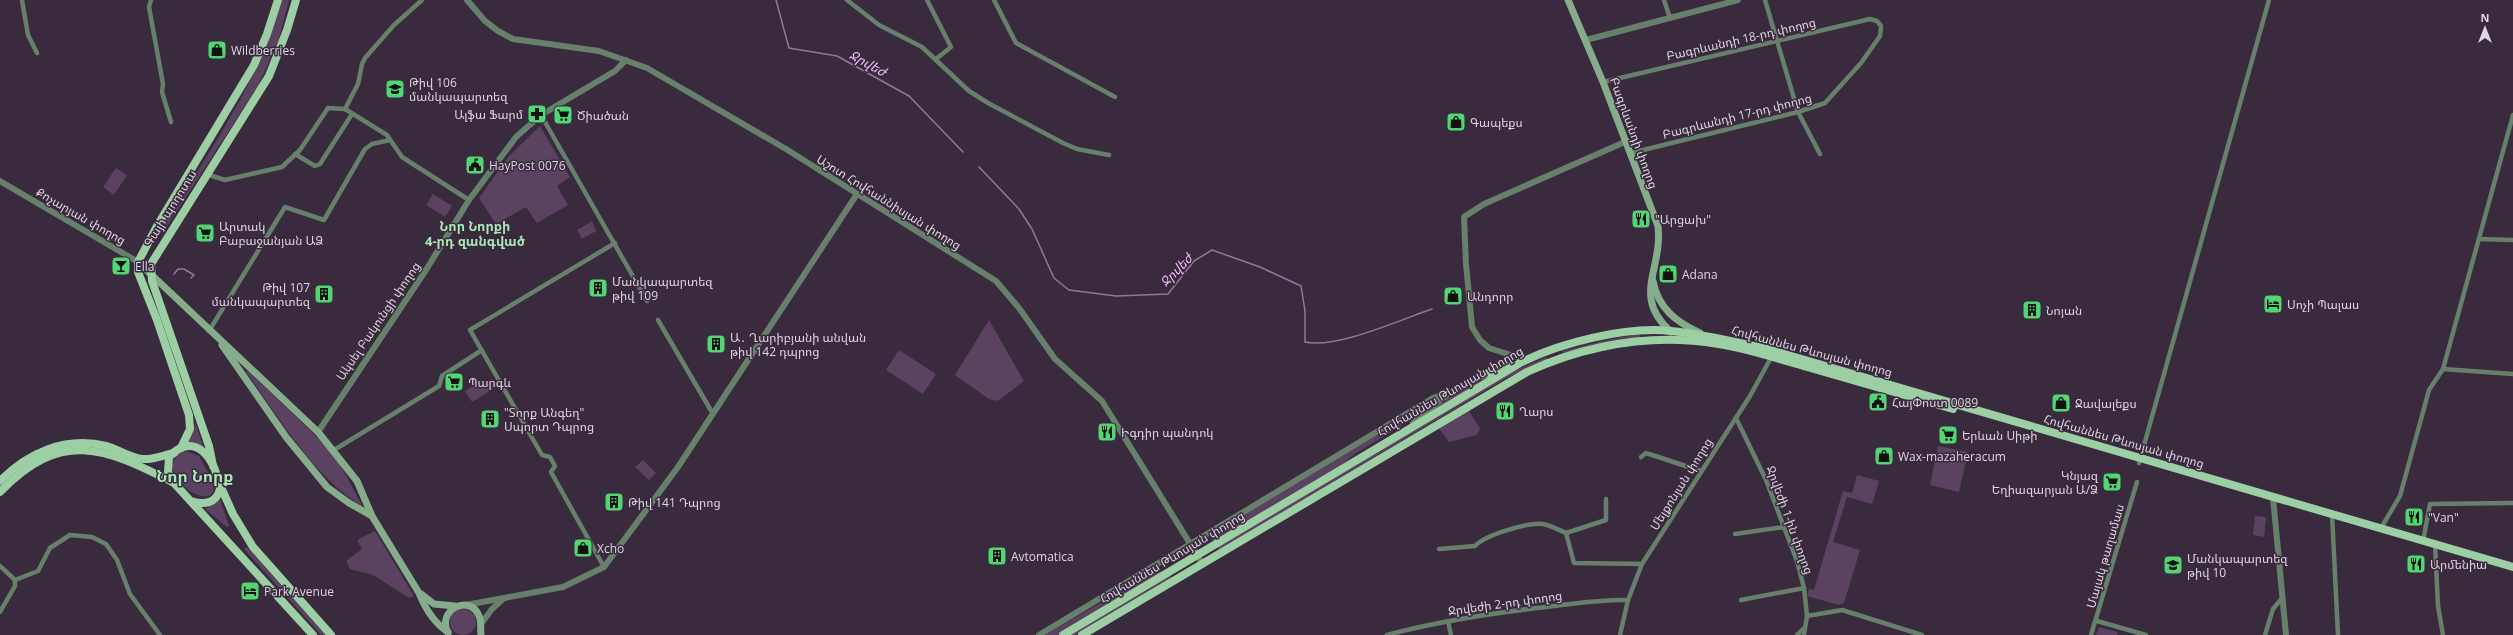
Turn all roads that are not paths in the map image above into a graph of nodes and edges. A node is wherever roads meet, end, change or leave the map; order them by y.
1 (22, 0) edge
2 (151, 0) edge
3 (278, 0) edge
4 (296, 0) edge
5 (422, 0) edge
6 (467, 0) edge
7 (846, 0) edge
8 (927, 0) edge
9 (994, 0) edge
10 (1568, 0) edge
11 (1664, 0) edge
12 (1738, 0) edge
13 (1765, 0) edge
14 (2269, 0) edge
15 (1670, 18) junction
16 (1881, 26) joint
17 (1586, 40) junction
18 (1776, 40) junction
19 (37, 53) dead end
20 (936, 59) junction
21 (626, 60) junction
22 (1604, 82) junction
23 (1114, 97) dead end
24 (344, 109) junction
25 (1798, 112) junction
26 (352, 114) junction
27 (541, 115) junction
28 (2513, 116) edge
29 (171, 122) dead end
30 (390, 140) junction
31 (1627, 141) junction
32 (1630, 153) junction
33 (296, 154) junction
34 (1820, 154) dead end
35 (1110, 155) dead end
36 (206, 174) junction
37 (0, 181) edge
38 (857, 194) junction
39 (469, 200) junction
40 (2479, 239) junction
41 (2513, 240) edge
42 (615, 243) junction
43 (138, 262) junction
44 (150, 272) junction
45 (1653, 278) junction
46 (647, 300) dead end
47 (658, 320) dead end
48 (1669, 330) junction
49 (209, 331) junction
50 (1703, 335) junction
51 (216, 337) junction
52 (1679, 340) junction
53 (1694, 341) junction
54 (482, 350) junction
55 (1554, 350) junction
56 (1773, 354) junction
57 (1556, 360) junction
58 (1522, 362) junction
59 (2443, 369) junction
60 (2513, 374) edge
61 (1479, 376) joint
62 (1452, 391) junction
63 (713, 414) junction
64 (1736, 418) junction
65 (1407, 429) junction
66 (318, 432) junction
67 (181, 448) junction
68 (334, 450) junction
69 (174, 453) junction
70 (1640, 457) dead end
71 (2140, 460) junction
72 (213, 466) junction
73 (1701, 470) junction
74 (0, 481) edge
75 (219, 482) junction
76 (2137, 482) dead end
77 (174, 483) junction
78 (0, 492) edge
79 (1606, 499) dead end
80 (2273, 499) junction
81 (191, 501) junction
82 (2513, 503) edge
83 (372, 516) junction
84 (2332, 516) junction
85 (1784, 527) junction
86 (2381, 528) junction
87 (1566, 533) junction
88 (1735, 534) dead end
89 (2422, 540) junction
90 (1190, 544) junction
91 (2435, 546) junction
92 (1438, 549) dead end
93 (1198, 556) junction
94 (1202, 563) junction
95 (1642, 564) junction
96 (0, 566) edge
97 (604, 567) junction
98 (2513, 567) edge
99 (2513, 572) edge
100 (15, 580) junction
101 (1804, 588) junction
102 (419, 593) junction
103 (2283, 597) junction
104 (503, 599) junction
105 (1628, 600) junction
106 (1741, 600) dead end
107 (466, 605) junction
108 (455, 606) junction
109 (0, 612) edge
110 (1806, 616) junction
111 (1448, 621) junction
112 (2097, 621) junction
113 (481, 629) edge
114 (1803, 630) junction
115 (449, 634) edge
116 (160, 635) edge
117 (313, 635) edge
118 (331, 635) edge
119 (475, 635) edge
120 (1039, 635) edge
121 (1063, 635) edge
122 (1082, 635) edge
123 (1388, 635) edge
124 (1451, 635) edge
125 (1620, 635) edge
126 (1797, 635) edge
127 (1804, 635) edge
128 (1921, 635) edge
129 (2091, 635) edge
130 (2146, 635) edge
131 (2265, 635) edge
132 (2286, 635) edge
133 (2338, 635) edge
134 (2442, 635) edge

1 - 19 street
2 - 29 street
3 - 43 main road, Գայի պողոտա
4 - 36 main road, Գայի պողոտա
5 - 24 street
6 - 21 street, Աշոտ Հովհաննիսյան փողոց
7 - 20 street
8 - 20 street
9 - 23 street
10 - 17 main road, Բագրևանդի փողոց
11 - 15 street
12 - 15 street
13 - 18 street
14 - 71 street
15 - 17 street
16 - 18 street, Բագրևանդի 18-րդ փողոց
16 - 25 street, Բագրևանդի 17-րդ փողոց
17 - 22 main road, Բագրևանդի փողոց
18 - 22 street, Բագրևանդի 18-րդ փողոց
18 - 25 street
20 - 35 street
21 - 27 street, Ակսել Բակունցի փողոց
21 - 38 street, Աշոտ Հովհաննիսյան փողոց
22 - 31 main road, Բագրևանդի փողոց
24 - 26 street
24 - 33 street
25 - 32 street, Բագրևանդի 17-րդ փողոց
25 - 34 street
26 - 30 street
26 - 33 street
27 - 39 street, Ակսել Բակունցի փողոց
27 - 42 street
28 - 40 street
30 - 39 street
30 - 49 street
31 - 32 main road, Բագրևանդի փողոց
31 - 58 street
32 - 45 main road, Բագրևանդի փողոց
33 - 36 street
36 - 44 main road, Գայի պողոտա
37 - 43 street, Քոչարյան փողոց
38 - 63 street
38 - 90 street, Աշոտ Հովհաննիսյան փողոց
39 - 66 street, Ակսել Բակունցի փողոց
40 - 41 street
40 - 59 street
42 - 46 street
42 - 54 street
43 - 44 main road, Քոչարյան փողոց
43 - 67 main road
44 - 49 main road, Քոչարյան փողոց
44 - 72 main road
45 - 48 main road, Բագրևանդի փողոց
45 - 50 main road, Բագրևանդի փողոց
47 - 63 street
48 - 50 main road, Հովհաննես Թևոսյան փողոց
48 - 52 main road, Բագրևանդի փողոց
48 - 55 main road, Հովհաննես Թևոսյան փողոց
49 - 51 main road, Քոչարյան փողոց
50 - 53 main road
50 - 56 main road, Հովհաննես Թևոսյան փողոց
51 - 66 main road
51 - 83 main road
52 - 53 main road, Հովհաննես Թևոսյան փողոց
52 - 57 main road, Հովհաննես Թևոսյան փողոց
53 - 56 main road, Հովհաննես Թևոսյան փողոց
54 - 68 street
54 - 97 street
55 - 57 main road
55 - 58 main road, Հովհաննես Թևոսյան փողոց
56 - 64 street, Մելքոնյան փողոց
56 - 71 main road, Հովհաննես Թևոսյան փողոց
57 - 94 main road, Հովհաննես Թևոսյան փողոց
58 - 61 main road
58 - 65 main road, Հովհաննես Թևոսյան փողոց
59 - 60 street
59 - 86 street
61 - 62 street
62 - 65 street
62 - 90 street
63 - 97 street
64 - 73 street, Մելքոնյան փողոց
64 - 85 street, Ջրվեժի 1-ին փողոց
65 - 93 main road, Հովհաննես Թևոսյան փողոց
66 - 68 main road
67 - 69 main road
67 - 72 main road
68 - 83 main road
69 - 74 main road
69 - 77 main road
70 - 73 street
71 - 80 main road, Հովհաննես Թևոսյան փողոց
72 - 75 main road
73 - 95 street, Մելքոնյան փողոց
75 - 81 main road
75 - 118 main road
76 - 112 street, Մայակ թաղամաս
77 - 78 main road
77 - 81 main road
79 - 87 street
80 - 84 main road, Հովհաննես Թևոսյան փողոց
80 - 103 street
81 - 117 main road
82 - 89 street
83 - 102 main road
84 - 86 main road, Հովհաննես Թևոսյան փողոց
84 - 91 main road, Հովհաննես Թևոսյան փողոց
84 - 133 street
85 - 88 street
85 - 101 street, Ջրվեժի 1-ին փողոց
86 - 89 main road, Հովհաննես Թևոսյան փողոց
87 - 92 street
87 - 95 street
89 - 91 main road, Հովհաննես Թևոսյան փողոց
90 - 93 street, Աշոտ Հովհաննիսյան փողոց
90 - 120 street
91 - 98 main road, Հովհաննես Թևոսյան փողոց
91 - 99 main road, Հովհաննես Թևոսյան փողոց
91 - 134 street
93 - 94 street, Աշոտ Հովհաննիսյան փողոց
93 - 121 main road, Հովհաննես Թևոսյան փողոց
94 - 122 main road, Հովհաննես Թևոսյան փողոց
95 - 105 street, Մելքոնյան փողոց
96 - 100 street
97 - 104 street
100 - 109 street
100 - 116 street
101 - 106 street
101 - 110 street, Ջրվեժի 1-ին փողոց
102 - 108 main road
102 - 115 main road
103 - 131 street
103 - 132 street
104 - 107 street
104 - 113 street
105 - 111 street, Ջրվեժի 2-րդ փողոց
105 - 125 street, Մելքոնյան փողոց
107 - 108 main road
107 - 113 main road
108 - 115 main road
110 - 114 street, Ջրվեժի 1-ին փողոց
110 - 128 street
111 - 123 street, Ջրվեժի 2-րդ փողոց
111 - 124 street
112 - 129 street, Մայակ թաղամաս
112 - 130 street
113 - 119 main road
114 - 126 street
114 - 127 street, Ջրվեժի 1-ին փողոց

